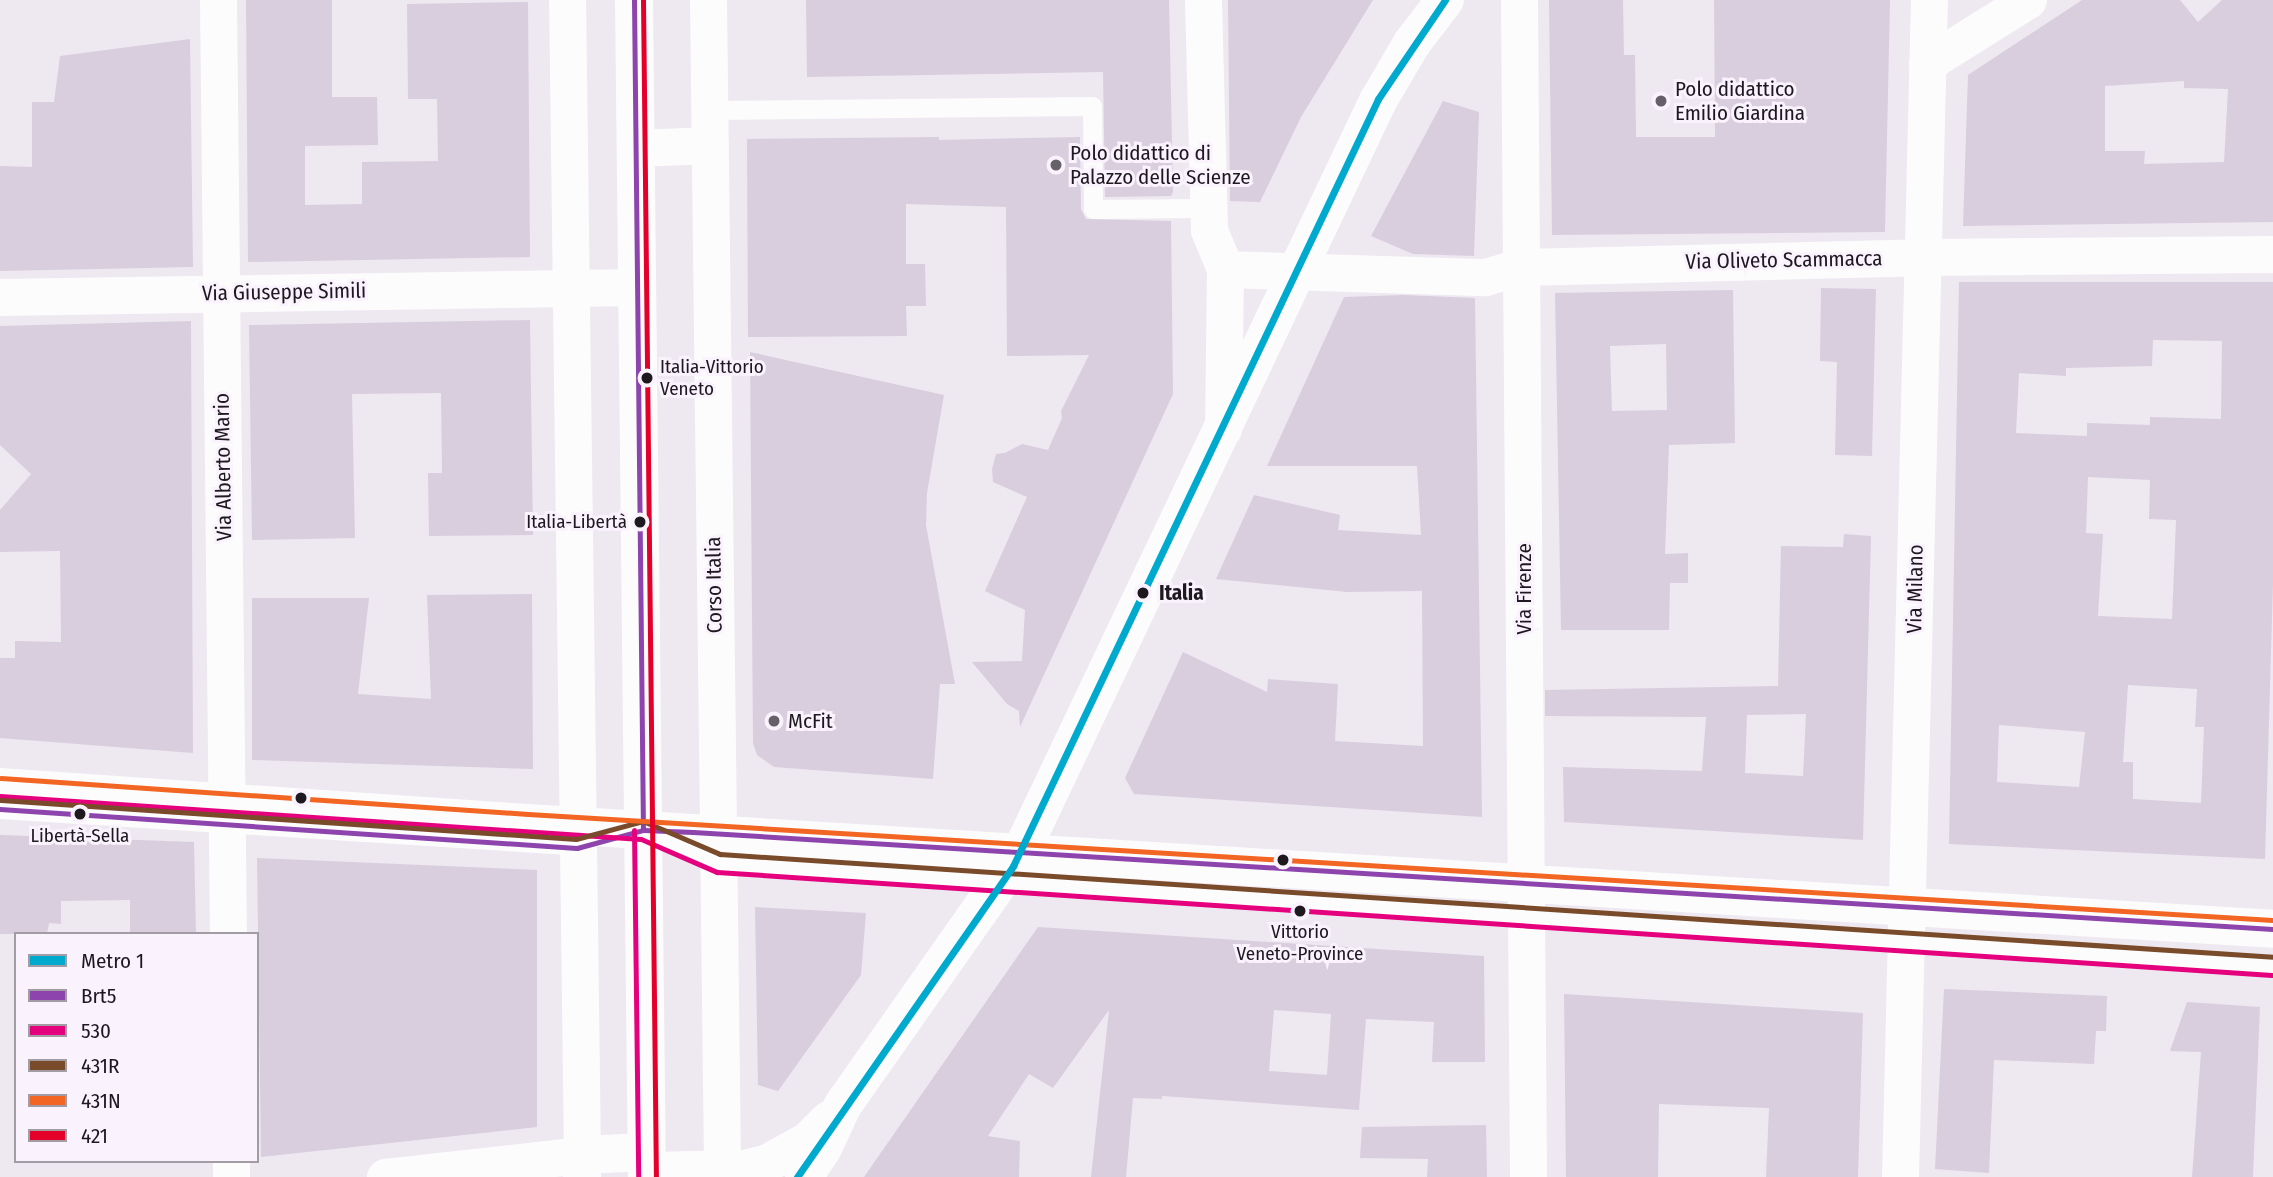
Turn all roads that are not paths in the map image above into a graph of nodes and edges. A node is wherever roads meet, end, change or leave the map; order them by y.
1 (218, 0) edge
2 (567, 0) edge
3 (634, 0) edge
4 (708, 0) edge
5 (1203, 0) edge
6 (1445, 0) edge
7 (1519, 0) edge
8 (1929, 0) edge
9 (2028, 0) edge
10 (1927, 63) junction
11 (709, 127) junction
12 (636, 148) junction
13 (1208, 208) junction
14 (2273, 254) edge
15 (1922, 257) junction
16 (1521, 267) junction
17 (1225, 269) junction
18 (1298, 269) junction
19 (569, 287) junction
20 (636, 287) junction
21 (222, 293) junction
22 (0, 297) edge
23 (1223, 429) junction
24 (0, 788) edge
25 (0, 809) edge
26 (227, 813) junction
27 (643, 830) junction
28 (577, 837) junction
29 (717, 848) junction
30 (1012, 867) junction
31 (1526, 900) junction
32 (1907, 924) junction
33 (2273, 929) edge
34 (228, 932) edge
35 (2273, 967) edge
36 (844, 1105) junction
37 (582, 1166) edge
38 (646, 1167) edge
39 (722, 1169) junction
40 (385, 1177) edge
41 (804, 1177) edge
42 (1528, 1177) edge
43 (1900, 1177) edge

1 - 21 street, Via Alberto Mario
2 - 19 street
3 - 12 main road
4 - 11 street, Corso Italia
5 - 13 street
6 - 18 main road
7 - 16 street, Via Firenze
8 - 10 street, Via Milano
9 - 10 street
10 - 15 street, Via Milano
11 - 12 street
11 - 13 lane
11 - 29 street, Corso Italia
12 - 20 main road
13 - 17 street
14 - 15 street, Via Oliveto Scammacca
15 - 16 street, Via Oliveto Scammacca
15 - 32 street, Via Milano
16 - 18 street, Via Oliveto Scammacca
16 - 31 street, Via Firenze
17 - 18 street, Via Oliveto Scammacca
17 - 23 street
18 - 23 main road
19 - 20 street, Via Giuseppe Simili
19 - 21 street, Via Giuseppe Simili
19 - 28 street
20 - 27 main road
21 - 22 street, Via Giuseppe Simili
21 - 26 street, Via Alberto Mario
23 - 30 main road
24 - 26 main road
25 - 26 lane
26 - 28 main road
26 - 34 street, Via Alberto Mario
27 - 28 main road
27 - 29 main road
27 - 38 main road
28 - 37 street
29 - 30 main road
29 - 39 street, Corso Italia
30 - 31 main road
30 - 36 main road
31 - 32 main road
31 - 42 street, Via Firenze
32 - 33 main road
32 - 35 lane
32 - 43 street, Via Milano
36 - 39 main road
36 - 41 main road
37 - 38 main road
37 - 40 street
38 - 39 main road

